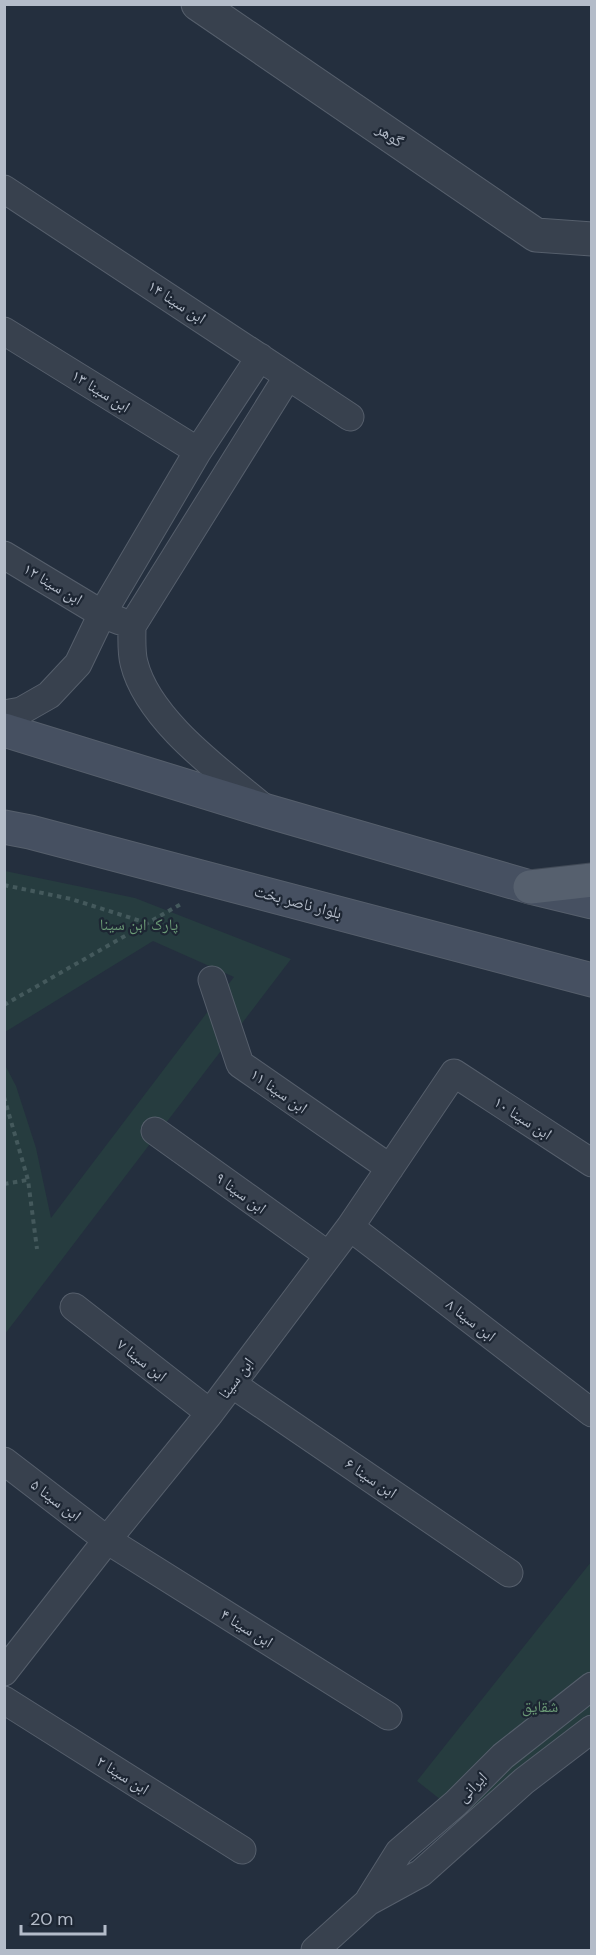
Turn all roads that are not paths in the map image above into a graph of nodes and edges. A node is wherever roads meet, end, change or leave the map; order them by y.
1 (198, 4) edge
2 (4, 189) edge
3 (591, 239) edge
4 (4, 331) edge
5 (260, 357) junction
6 (288, 376) junction
7 (350, 417) dead end
8 (198, 451) junction
9 (4, 555) edge
10 (102, 614) junction
11 (132, 626) junction
12 (4, 714) edge
13 (4, 730) edge
14 (267, 811) junction
15 (4, 826) edge
16 (591, 880) edge
17 (530, 887) junction
18 (591, 902) edge
19 (212, 980) dead end
20 (591, 980) edge
21 (454, 1073) joint
22 (155, 1131) dead end
23 (591, 1163) edge
24 (390, 1168) junction
25 (350, 1227) junction
26 (328, 1255) junction
27 (74, 1307) dead end
28 (232, 1384) junction
29 (210, 1413) junction
30 (591, 1413) edge
31 (4, 1461) edge
32 (107, 1540) junction
33 (509, 1572) dead end
34 (4, 1672) edge
35 (591, 1686) edge
36 (4, 1700) edge
37 (388, 1716) dead end
38 (591, 1730) edge
39 (242, 1850) dead end
40 (368, 1902) junction
41 (315, 1950) edge

1 - 3 street, گوهر
2 - 5 street, ابن سینا ۱۴
4 - 8 street, ابن سینا ۱۳
5 - 6 street, ابن سینا ۱۴
5 - 8 street
6 - 7 street, ابن سینا ۱۴
6 - 11 street
8 - 10 street
9 - 10 street, ابن سینا ۱۲
10 - 11 street, ابن سینا ۱۲
10 - 12 street
11 - 14 street
13 - 14 main road
14 - 17 main road
15 - 20 main road, بلوار ناصر بخت
16 - 17 main road
17 - 18 main road
19 - 24 street, ابن سینا ۱۱
21 - 23 street, ابن سینا ۱۰
21 - 24 street, ابن سینا
22 - 26 street, ابن سینا ۹
24 - 25 street, ابن سینا
25 - 26 street, ابن سینا
25 - 30 street, ابن سینا ۸
26 - 28 street, ابن سینا
27 - 29 street, ابن سینا ۷
28 - 29 street, ابن سینا
28 - 33 street, ابن سینا ۶
29 - 32 street, ابن سینا
31 - 32 street, ابن سینا ۵
32 - 34 street, ابن سینا
32 - 37 street, ابن سینا ۴
35 - 40 street, ایرانی
36 - 39 street, ابن سینا ۲
38 - 40 street, ایرانی
40 - 41 street, ایرانی

